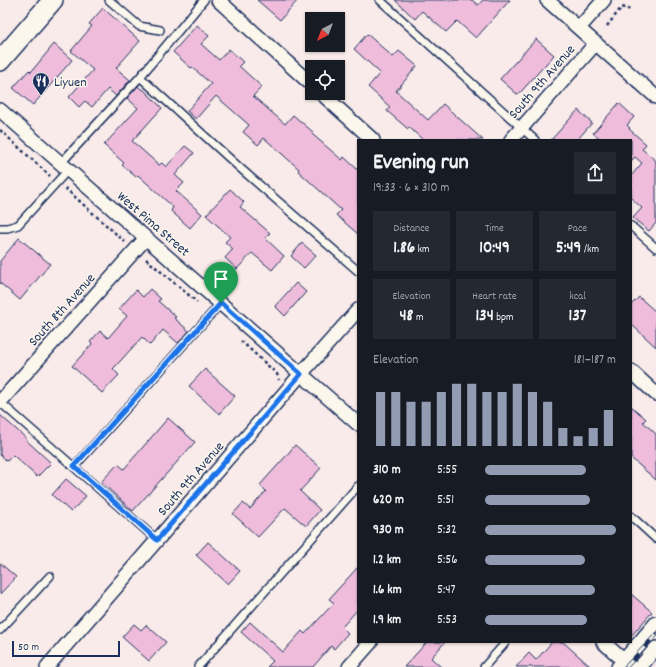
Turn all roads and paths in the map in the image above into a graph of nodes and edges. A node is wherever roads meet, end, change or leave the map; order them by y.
1 (109, 0) edge
2 (204, 0) edge
3 (218, 0) edge
4 (380, 0) edge
5 (547, 0) edge
6 (604, 0) edge
7 (50, 1) edge
8 (629, 10) dead end
9 (607, 26) dead end
10 (579, 28) junction
11 (160, 30) dead end
12 (596, 43) junction
13 (0, 61) edge
14 (140, 77) junction
15 (305, 79) edge
16 (656, 97) edge
17 (329, 100) edge
18 (0, 110) edge
19 (521, 128) junction
20 (372, 139) edge
21 (512, 139) edge
22 (533, 139) edge
23 (64, 166) junction
24 (632, 227) edge
25 (0, 228) edge
26 (146, 238) junction
27 (656, 248) edge
28 (357, 270) edge
29 (221, 303) junction
30 (357, 311) edge
31 (632, 372) edge
32 (301, 374) junction
33 (656, 394) edge
34 (0, 402) edge
35 (357, 423) edge
36 (74, 466) junction
37 (357, 487) edge
38 (632, 517) edge
39 (656, 539) edge
40 (157, 540) junction
41 (50, 576) dead end
42 (656, 623) edge
43 (0, 630) edge
44 (370, 643) edge
45 (505, 643) edge
46 (604, 643) edge
47 (656, 648) edge
48 (624, 665) edge
49 (47, 667) edge
50 (198, 667) edge
51 (350, 667) edge
52 (484, 667) edge
53 (640, 667) edge

1 - 11 lane
2 - 14 lane
3 - 15 street
4 - 19 lane
5 - 10 street
6 - 10 street
7 - 13 main road
8 - 9 path
10 - 12 street
12 - 16 street
12 - 19 street, South 9th Avenue
14 - 23 lane
14 - 28 lane
17 - 20 street
18 - 23 street, West Pima Street
19 - 21 street, South 9th Avenue
19 - 22 lane
23 - 25 lane
23 - 26 street, West Pima Street
24 - 27 lane
26 - 29 street, West Pima Street
26 - 34 street, South 8th Avenue
29 - 32 street, West Pima Street
29 - 36 lane
30 - 32 street, South 9th Avenue
31 - 33 street
32 - 35 street, West Pima Street
32 - 40 street, South 9th Avenue
34 - 36 lane
36 - 40 lane
37 - 50 lane
38 - 39 lane
40 - 49 street, South 9th Avenue
41 - 43 lane
42 - 48 street
44 - 51 street
45 - 52 lane
46 - 48 street
47 - 53 street

